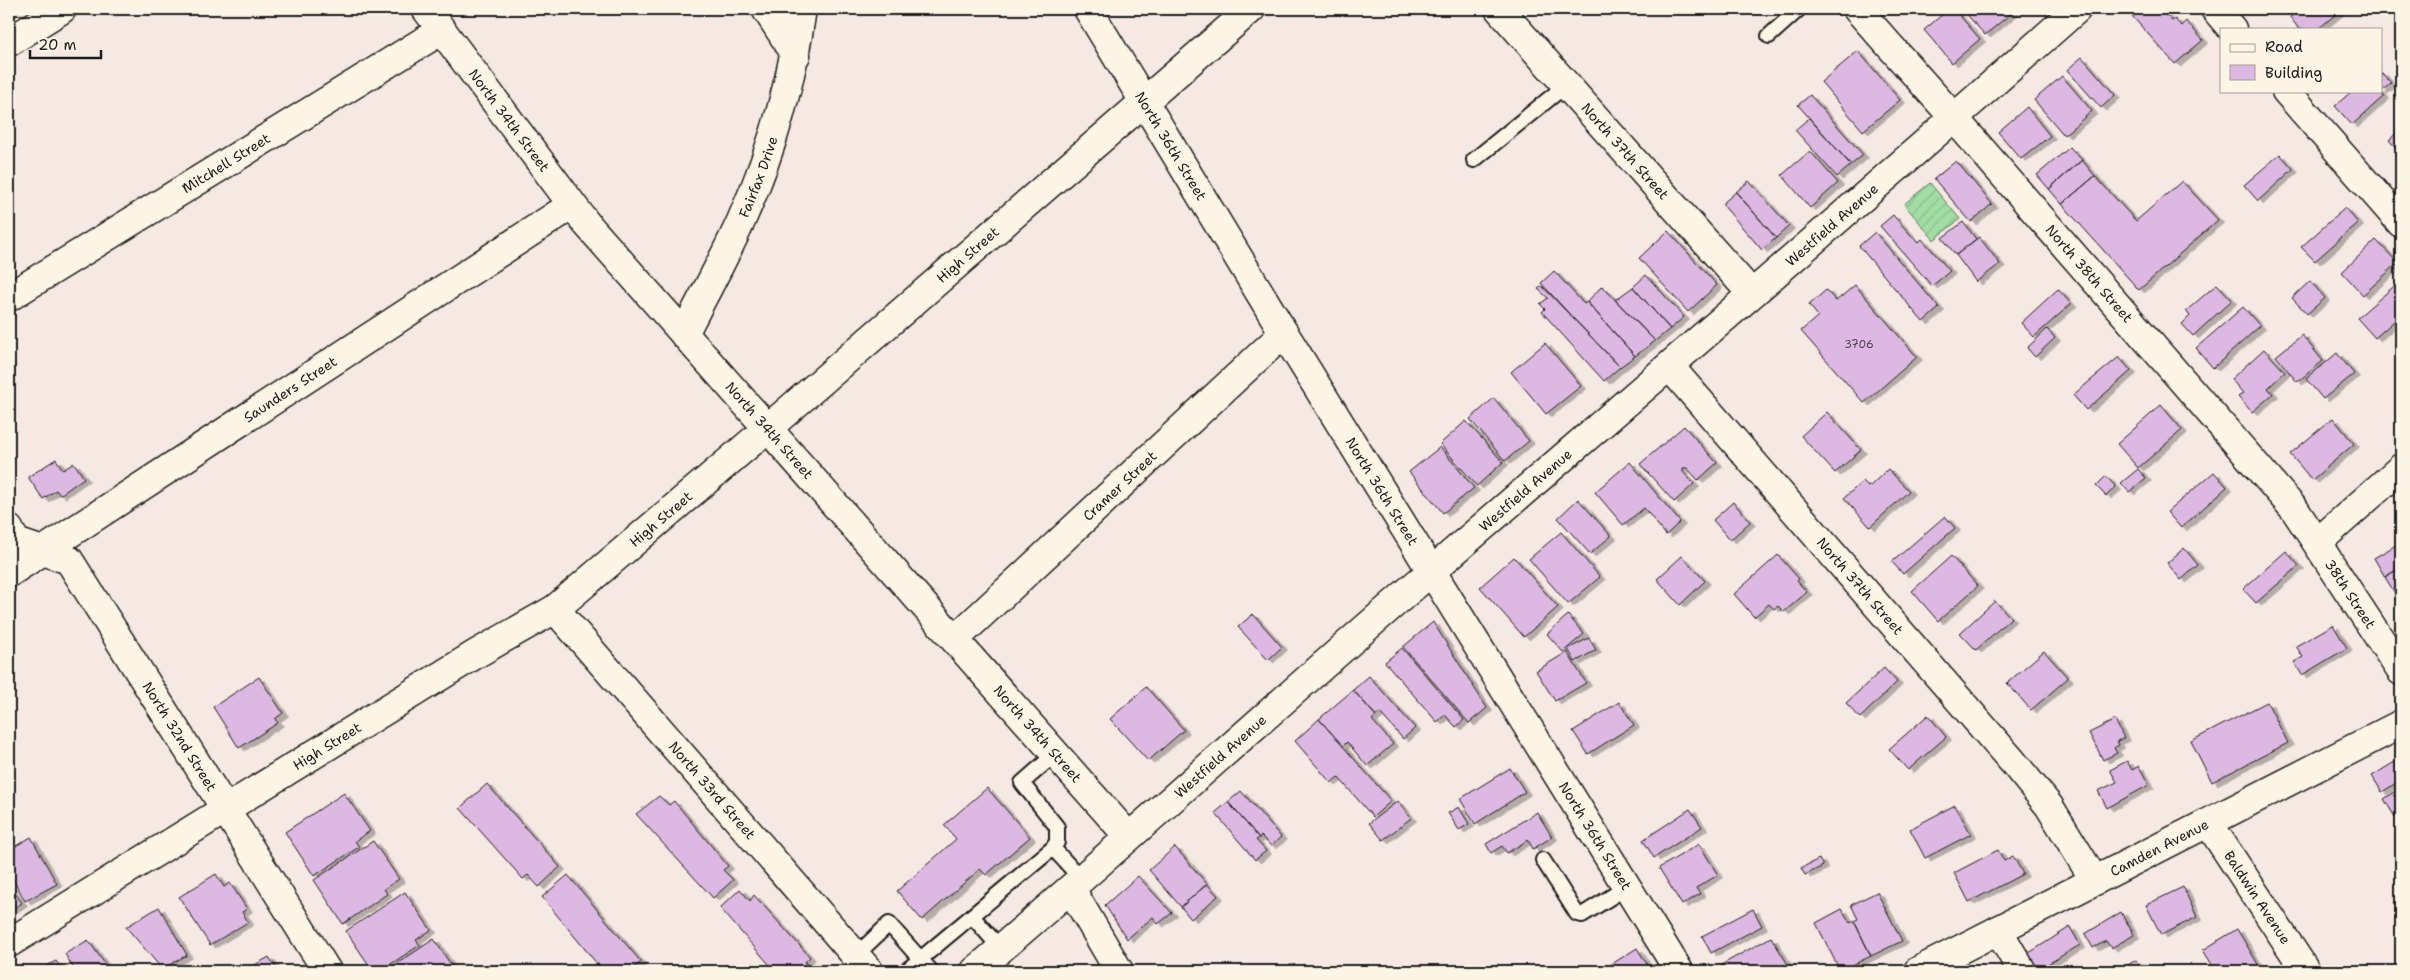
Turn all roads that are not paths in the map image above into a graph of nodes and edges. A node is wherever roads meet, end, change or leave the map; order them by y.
1 (62, 9) edge
2 (426, 9) edge
3 (766, 9) edge
4 (802, 9) edge
5 (1088, 9) edge
6 (1251, 9) edge
7 (1499, 9) edge
8 (1800, 9) edge
9 (1857, 9) edge
10 (2077, 9) edge
11 (2215, 9) edge
12 (2231, 28) edge
13 (442, 30) junction
14 (1769, 36) dead end
15 (9, 42) edge
16 (796, 55) junction
17 (1566, 85) junction
18 (2287, 92) edge
19 (1146, 100) junction
20 (1954, 118) junction
21 (1474, 160) dead end
22 (572, 204) junction
23 (2401, 223) edge
24 (1751, 293) junction
25 (9, 297) edge
26 (1284, 333) junction
27 (684, 334) junction
28 (1670, 367) junction
29 (768, 428) junction
30 (2401, 468) edge
31 (9, 530) edge
32 (2317, 543) junction
33 (43, 552) junction
34 (1432, 570) junction
35 (9, 573) edge
36 (554, 610) junction
37 (955, 640) junction
38 (2401, 671) edge
39 (2401, 724) edge
40 (1055, 754) junction
41 (226, 808) junction
42 (2209, 824) junction
43 (1130, 838) junction
44 (1053, 848) junction
45 (1543, 860) dead end
46 (2095, 881) junction
47 (1077, 885) junction
48 (1627, 887) junction
49 (972, 916) junction
50 (1998, 930) junction
51 (9, 944) edge
52 (1001, 949) junction
53 (920, 959) junction
54 (862, 964) edge
55 (327, 971) edge
56 (906, 971) edge
57 (931, 971) edge
58 (975, 971) edge
59 (1119, 971) edge
60 (1679, 971) edge
61 (1918, 971) edge
62 (2022, 971) edge
63 (2306, 971) edge

1 - 15 street
2 - 13 street, North 34th Street
3 - 16 street
4 - 16 street, Fairfax Drive
5 - 19 street, North 36th Street
6 - 19 street, High Street
7 - 17 street, North 37th Street
8 - 14 lane
9 - 20 street, North 38th Street
10 - 20 street, Westfield Avenue
11 - 12 street
13 - 22 street, North 34th Street
13 - 25 street, Mitchell Street
16 - 27 street, Fairfax Drive
17 - 21 lane
17 - 24 street, North 37th Street
18 - 23 street
19 - 26 street, North 36th Street
19 - 29 street, High Street
20 - 24 street, Westfield Avenue
20 - 32 street, North 38th Street
22 - 27 street, North 34th Street
22 - 33 street, Saunders Street
24 - 28 street, Westfield Avenue
26 - 34 street, North 36th Street
26 - 37 street, Cramer Street
27 - 29 street, North 34th Street
28 - 34 street, Westfield Avenue
28 - 46 street, North 37th Street
29 - 36 street, High Street
29 - 37 street, North 34th Street
30 - 32 street
31 - 33 street, North 32nd Street
32 - 38 street, 38th Street
33 - 35 street, Saunders Street
33 - 41 street, North 32nd Street
34 - 43 street, Westfield Avenue
34 - 48 street, North 36th Street
36 - 41 street, High Street
36 - 54 street, North 33rd Street
37 - 40 street, North 34th Street
39 - 42 street, Camden Avenue
40 - 43 street, North 34th Street
40 - 44 lane
41 - 51 street, High Street
41 - 55 street, North 32nd Street
42 - 46 street, Camden Avenue
42 - 63 street, Baldwin Avenue
43 - 47 street, Westfield Avenue
44 - 47 lane
44 - 49 lane
45 - 48 lane
46 - 50 street, Camden Avenue
47 - 52 street, Westfield Avenue
47 - 59 street
48 - 60 street, North 36th Street
49 - 52 lane
49 - 53 lane
50 - 61 street, Camden Avenue
50 - 62 street
52 - 58 street, Westfield Avenue
53 - 54 lane
53 - 56 lane
53 - 57 lane

